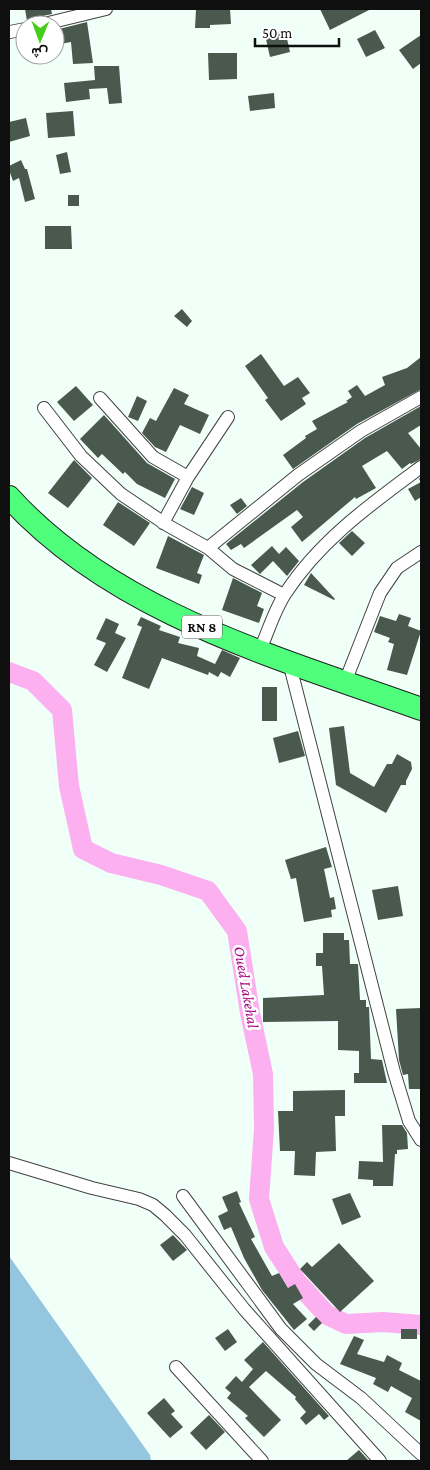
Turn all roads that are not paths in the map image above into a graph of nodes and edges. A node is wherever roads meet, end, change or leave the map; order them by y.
1 (106, 9) edge
2 (65, 19) edge
3 (421, 397) edge
4 (100, 398) dead end
5 (44, 408) dead end
6 (228, 417) dead end
7 (421, 467) edge
8 (188, 477) junction
9 (9, 497) edge
10 (163, 523) junction
11 (208, 548) junction
12 (421, 552) edge
13 (284, 595) junction
14 (260, 650) junction
15 (288, 662) junction
16 (345, 682) junction
17 (421, 709) edge
18 (421, 1140) edge
19 (9, 1163) edge
20 (183, 1196) dead end
21 (176, 1367) dead end
22 (421, 1454) edge
23 (262, 1461) edge
24 (380, 1461) edge

1 - 2 street
3 - 11 street
4 - 8 street
5 - 10 street
6 - 8 street
7 - 13 street
8 - 10 street
9 - 14 highway, RN 8
10 - 11 street
11 - 13 street
12 - 16 street
13 - 14 street
14 - 15 highway, RN 8
15 - 16 highway, RN 8
15 - 18 street
16 - 17 highway, RN 8
19 - 24 street
20 - 22 street
21 - 23 street

